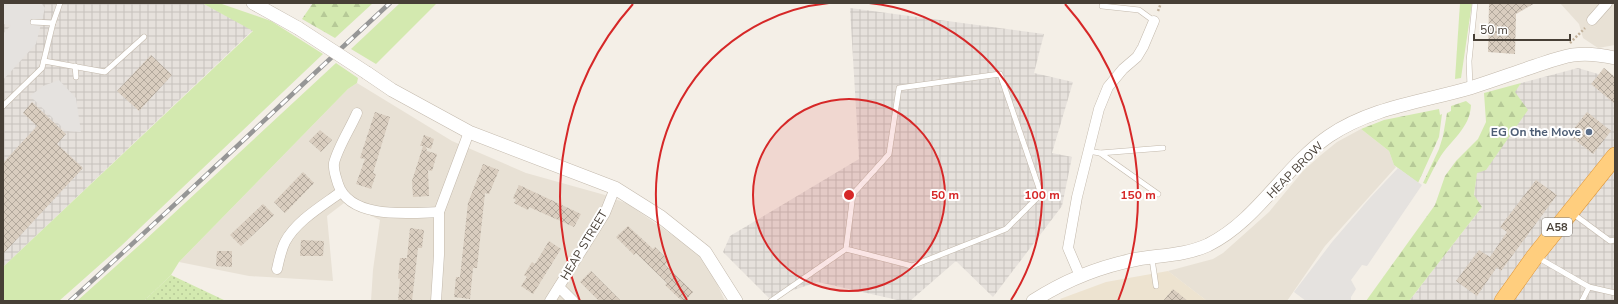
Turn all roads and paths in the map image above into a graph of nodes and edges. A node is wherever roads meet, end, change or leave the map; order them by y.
1 (60, 3) edge
2 (254, 3) edge
3 (1475, 3) edge
4 (1607, 3) edge
5 (1102, 6) dead end
6 (1592, 20) joint
7 (1154, 21) joint
8 (33, 22) dead end
9 (53, 23) junction
10 (144, 37) dead end
11 (1567, 45) dead end
12 (1615, 58) edge
13 (44, 61) junction
14 (75, 66) junction
15 (76, 77) dead end
16 (1470, 88) junction
17 (3, 106) edge
18 (357, 113) dead end
19 (469, 132) junction
20 (1162, 148) dead end
21 (1088, 151) junction
22 (1100, 153) junction
23 (1615, 156) edge
24 (615, 188) junction
25 (341, 192) junction
26 (1158, 194) dead end
27 (1570, 211) junction
28 (439, 212) junction
29 (1615, 240) edge
30 (846, 249) junction
31 (1535, 256) junction
32 (1151, 258) junction
33 (277, 269) dead end
34 (1080, 276) junction
35 (1156, 286) dead end
36 (559, 287) junction
37 (1589, 287) junction
38 (1615, 293) edge
39 (436, 301) edge
40 (550, 301) edge
41 (574, 301) edge
42 (736, 301) edge
43 (771, 301) edge
44 (1032, 301) edge
45 (1503, 301) edge
46 (1582, 301) edge

1 - 9 lane
2 - 19 street, bridge
3 - 16 lane
4 - 6 street
5 - 7 lane
6 - 11 path
7 - 21 street
8 - 9 lane
9 - 13 lane
10 - 14 lane
12 - 16 street, HEAP BROW
13 - 14 lane
13 - 17 lane
14 - 15 lane
16 - 32 street, HEAP BROW
18 - 25 street
19 - 24 street
19 - 28 street
20 - 22 lane
21 - 22 lane
21 - 34 street
22 - 26 lane
23 - 27 highway, A58
24 - 36 street, HEAP STREET
24 - 42 street
25 - 28 street
25 - 33 street
27 - 29 lane
27 - 31 highway, A58
28 - 39 street
30 - 30 lane
30 - 43 lane
31 - 37 lane
31 - 45 highway, A58
32 - 34 street, HEAP BROW
32 - 35 lane
34 - 44 street, HEAP BROW
36 - 40 street, HEAP STREET
36 - 41 street
37 - 38 lane
37 - 46 lane

